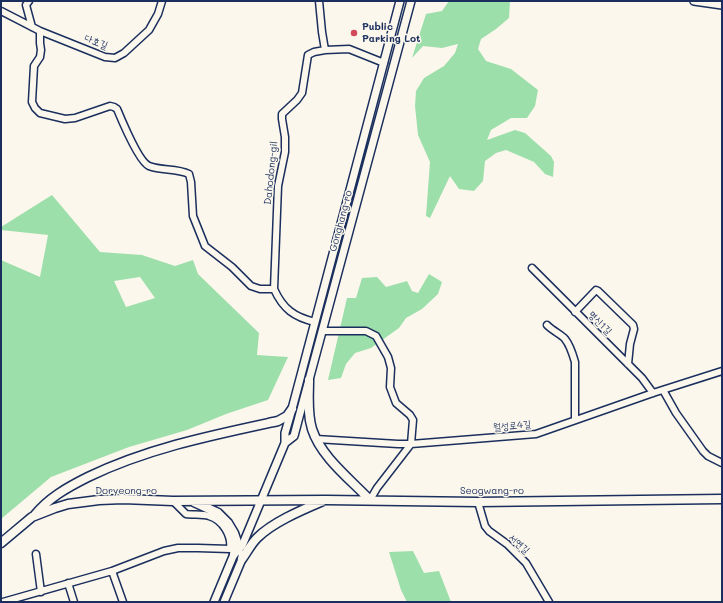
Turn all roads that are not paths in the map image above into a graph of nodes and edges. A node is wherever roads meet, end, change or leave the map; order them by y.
1 (29, 1) edge
2 (162, 1) edge
3 (319, 1) edge
4 (400, 1) edge
5 (411, 1) edge
6 (694, 1) edge
7 (722, 5) edge
8 (1, 11) edge
9 (32, 27) junction
10 (40, 31) junction
11 (325, 50) junction
12 (384, 62) junction
13 (532, 268) dead end
14 (274, 289) junction
15 (575, 312) junction
16 (315, 322) junction
17 (547, 325) dead end
18 (322, 331) junction
19 (628, 364) junction
20 (722, 372) edge
21 (309, 380) junction
22 (663, 390) junction
23 (653, 393) junction
24 (292, 409) junction
25 (575, 420) junction
26 (316, 439) junction
27 (285, 443) junction
28 (412, 444) junction
29 (722, 463) edge
30 (722, 499) edge
31 (192, 500) junction
32 (262, 500) junction
33 (326, 500) junction
34 (370, 500) junction
35 (172, 501) junction
36 (478, 502) junction
37 (32, 517) junction
38 (1, 543) edge
39 (242, 546) junction
40 (36, 554) dead end
41 (234, 554) junction
42 (242, 559) junction
43 (112, 571) junction
44 (68, 583) junction
45 (41, 592) junction
46 (26, 599) edge
47 (3, 602) edge
48 (74, 602) edge
49 (123, 602) edge
50 (214, 602) edge
51 (224, 602) edge
52 (549, 602) edge

1 - 9 street
2 - 10 street, 다호길
3 - 11 street
4 - 12 street, Gonghang-ro
5 - 18 street, Gonghang-ro
6 - 7 street
8 - 9 street, 다호길
9 - 10 street, 다호길
10 - 14 street
11 - 12 street
11 - 14 street, Dahodong-gil
12 - 16 street, Gonghang-ro
13 - 15 street, 명신1길
14 - 16 street
15 - 19 street, 명신1길
15 - 19 street
16 - 24 street, Gonghang-ro
17 - 25 street
18 - 21 street, Gonghang-ro
18 - 28 street
19 - 23 street, 명신1길
20 - 22 street, 월성로4길
21 - 26 main road
21 - 27 street, Gonghang-ro
22 - 23 street, 월성로4길
22 - 29 street
23 - 25 street, 월성로4길
24 - 27 street, Gonghang-ro
24 - 37 main road
25 - 28 street, 월성로4길
26 - 28 street, 월성로4길
26 - 34 main road
27 - 32 street, Gonghang-ro
28 - 34 street
30 - 36 main road, Seogwang-ro
31 - 32 main road, Doryeong-ro
31 - 35 main road, Doryeong-ro
31 - 41 main road
32 - 33 main road, Seogwang-ro
32 - 39 street, Gonghang-ro
33 - 34 main road, Seogwang-ro
33 - 42 main road
34 - 36 main road, Seogwang-ro
35 - 37 main road, Doryeong-ro
35 - 43 street
36 - 52 street, 서연길
37 - 38 main road, Doryeong-ro
39 - 41 street
39 - 42 street
40 - 45 street
41 - 50 street
42 - 51 street
43 - 44 street
43 - 49 street
44 - 45 street
44 - 48 street
45 - 46 street
46 - 47 street

